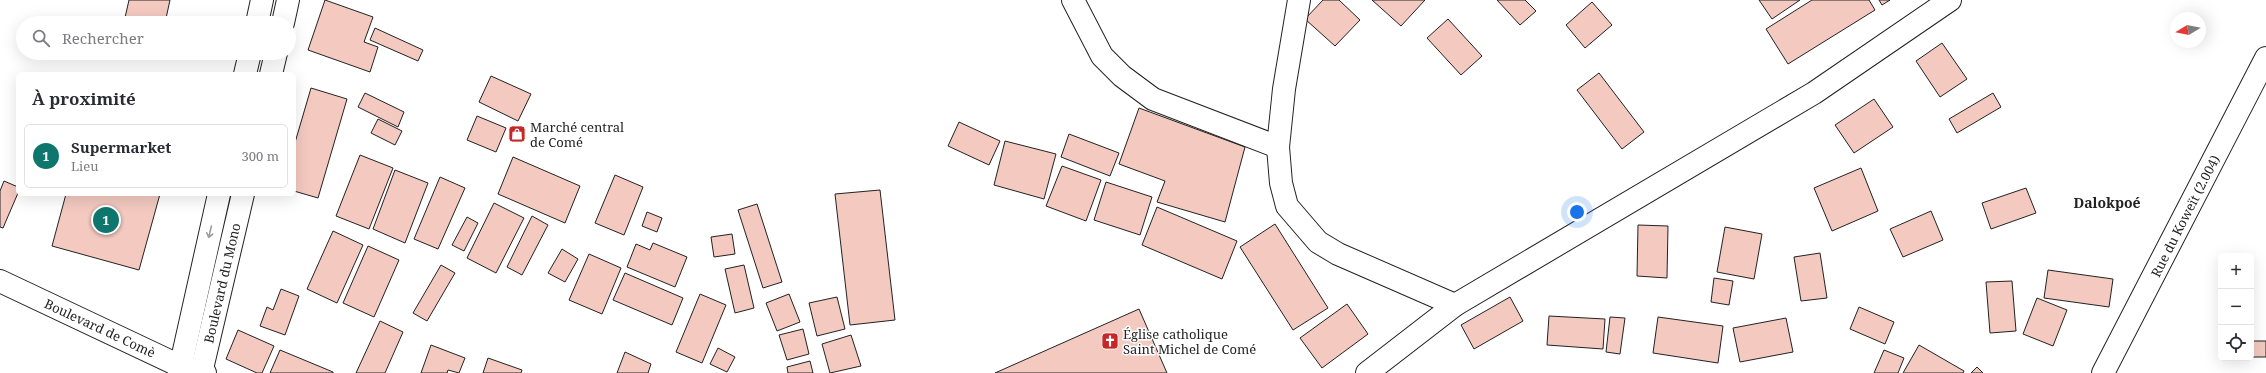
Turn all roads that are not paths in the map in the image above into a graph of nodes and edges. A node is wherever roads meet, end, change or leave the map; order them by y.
1 (262, 0) edge
2 (288, 0) edge
3 (1073, 0) edge
4 (1299, 0) edge
5 (1950, 0) edge
6 (259, 16) edge
7 (285, 16) edge
8 (2266, 58) edge
9 (248, 60) edge
10 (274, 60) edge
11 (245, 72) edge
12 (271, 72) edge
13 (1278, 147) junction
14 (219, 196) edge
15 (243, 196) edge
16 (0, 281) edge
17 (1455, 305) junction
18 (180, 369) edge
19 (202, 372) edge
20 (1367, 373) edge
21 (2103, 373) edge

1 - 6 street
2 - 7 street
3 - 13 street
4 - 13 street
5 - 17 street
8 - 21 street, Rue du Koweït (2.004)
9 - 11 street
10 - 12 street
13 - 17 street
14 -> 18 street, Boulevard du Mono
15 - 19 street, Boulevard du Mono
16 - 18 street, Boulevard de Comè
17 - 20 street
18 - 19 street, Boulevard de Comè

